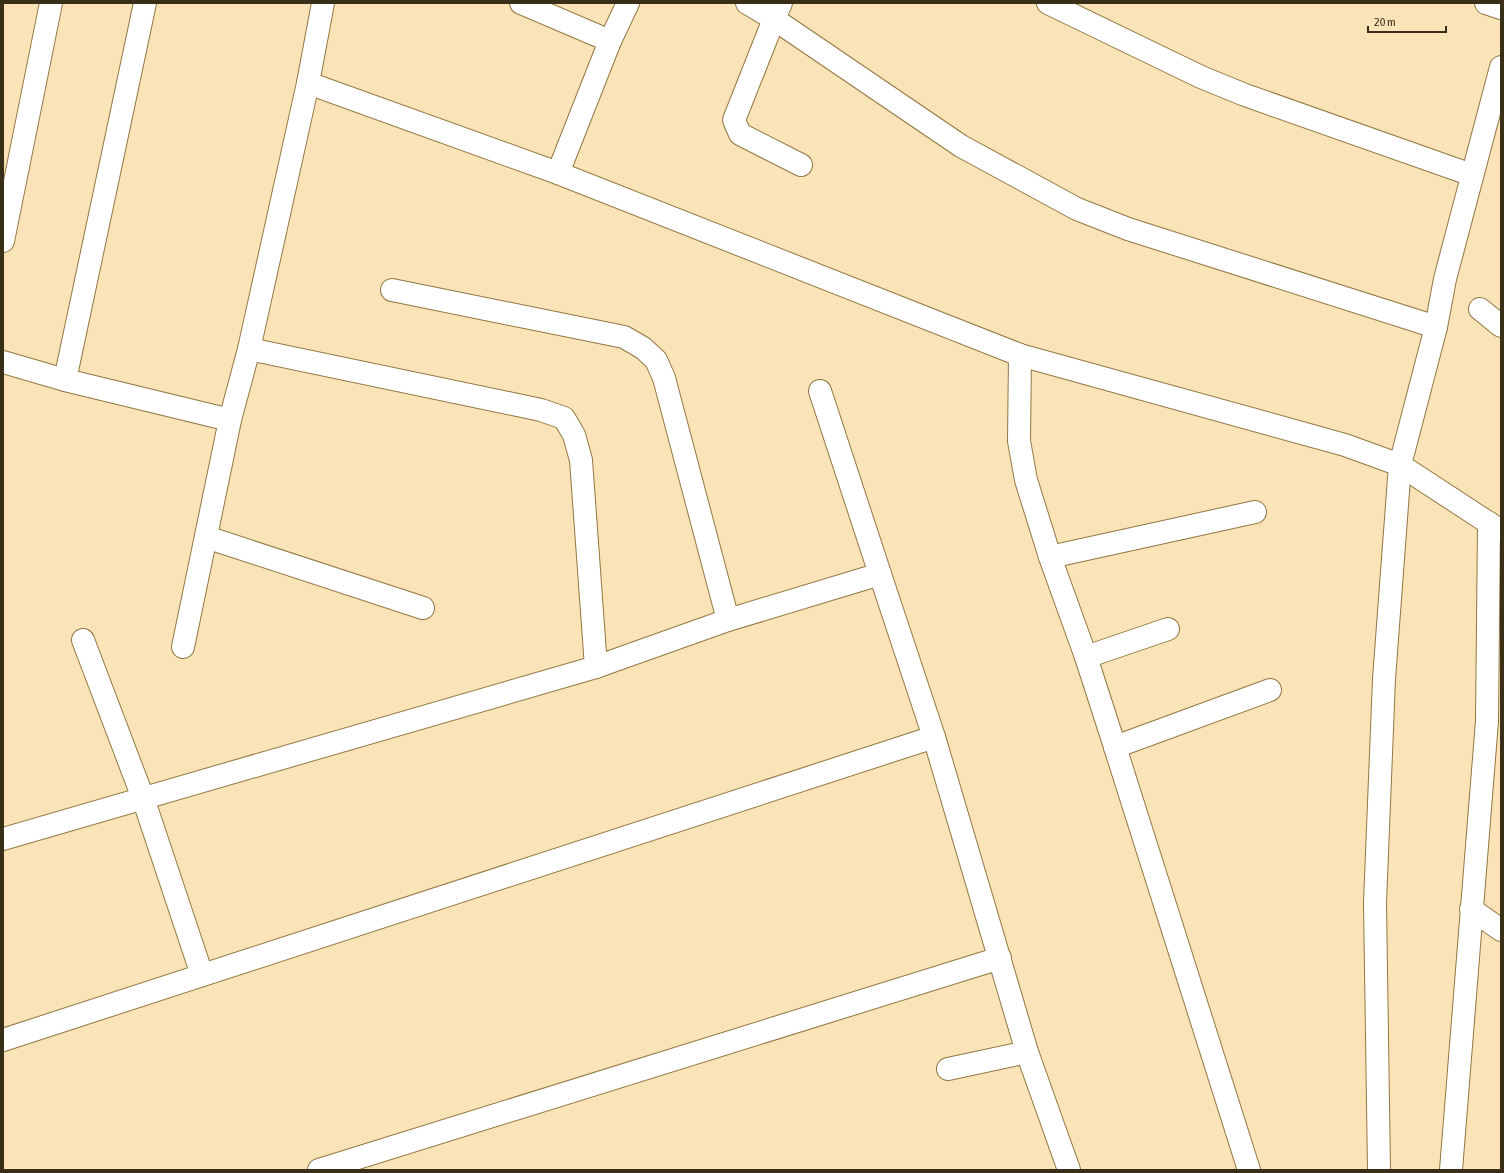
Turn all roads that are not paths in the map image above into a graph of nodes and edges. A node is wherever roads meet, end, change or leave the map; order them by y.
1 (51, 3) edge
2 (145, 3) edge
3 (323, 3) edge
4 (521, 3) edge
5 (628, 3) edge
6 (747, 3) edge
7 (1048, 3) edge
8 (1486, 3) edge
9 (1501, 8) edge
10 (777, 11) edge
11 (610, 41) junction
12 (1501, 67) edge
13 (308, 83) junction
14 (801, 165) dead end
15 (558, 173) junction
16 (1472, 175) junction
17 (3, 241) edge
18 (392, 290) dead end
19 (1480, 309) dead end
20 (1501, 326) edge
21 (1436, 328) junction
22 (249, 349) junction
23 (1020, 355) junction
24 (3, 362) edge
25 (65, 380) junction
26 (820, 391) dead end
27 (230, 420) junction
28 (1400, 465) junction
29 (1255, 512) dead end
30 (1495, 527) edge
31 (206, 538) junction
32 (1050, 557) junction
33 (880, 574) junction
34 (423, 608) dead end
35 (728, 620) junction
36 (1168, 629) dead end
37 (83, 640) dead end
38 (183, 647) dead end
39 (1086, 657) junction
40 (596, 667) junction
41 (1270, 690) dead end
42 (1494, 726) edge
43 (934, 737) junction
44 (1115, 747) junction
45 (143, 798) junction
46 (3, 839) edge
47 (1471, 909) junction
48 (1501, 930) edge
49 (1000, 958) junction
50 (202, 975) junction
51 (3, 1040) edge
52 (1027, 1052) junction
53 (948, 1069) dead end
54 (1063, 1168) edge
55 (319, 1170) edge
56 (1249, 1170) edge
57 (1379, 1170) edge
58 (1451, 1170) edge

1 - 17 street
2 - 25 street
3 - 13 street
4 - 11 street
5 - 11 street
6 - 10 street
7 - 16 street
8 - 9 street
10 - 14 street
10 - 21 street
11 - 15 street
12 - 16 street
13 - 15 street
13 - 22 street
15 - 23 street
16 - 21 street
18 - 35 street
19 - 20 street
21 - 28 street
22 - 27 street
22 - 40 street
23 - 28 street
23 - 32 street
24 - 25 street
25 - 27 street
26 - 33 street
27 - 31 street
28 - 30 street
28 - 57 street
29 - 32 street
30 - 42 street
31 - 34 street
31 - 38 street
32 - 39 street
33 - 35 street
33 - 43 street
35 - 40 street
36 - 39 street
37 - 45 street
39 - 44 street
40 - 45 street
41 - 44 street
42 - 47 street
43 - 49 street
43 - 50 street
44 - 56 street
45 - 46 street
45 - 50 street
47 - 48 street
47 - 58 street
49 - 52 street
49 - 55 street
50 - 51 street
52 - 53 street
52 - 54 street

